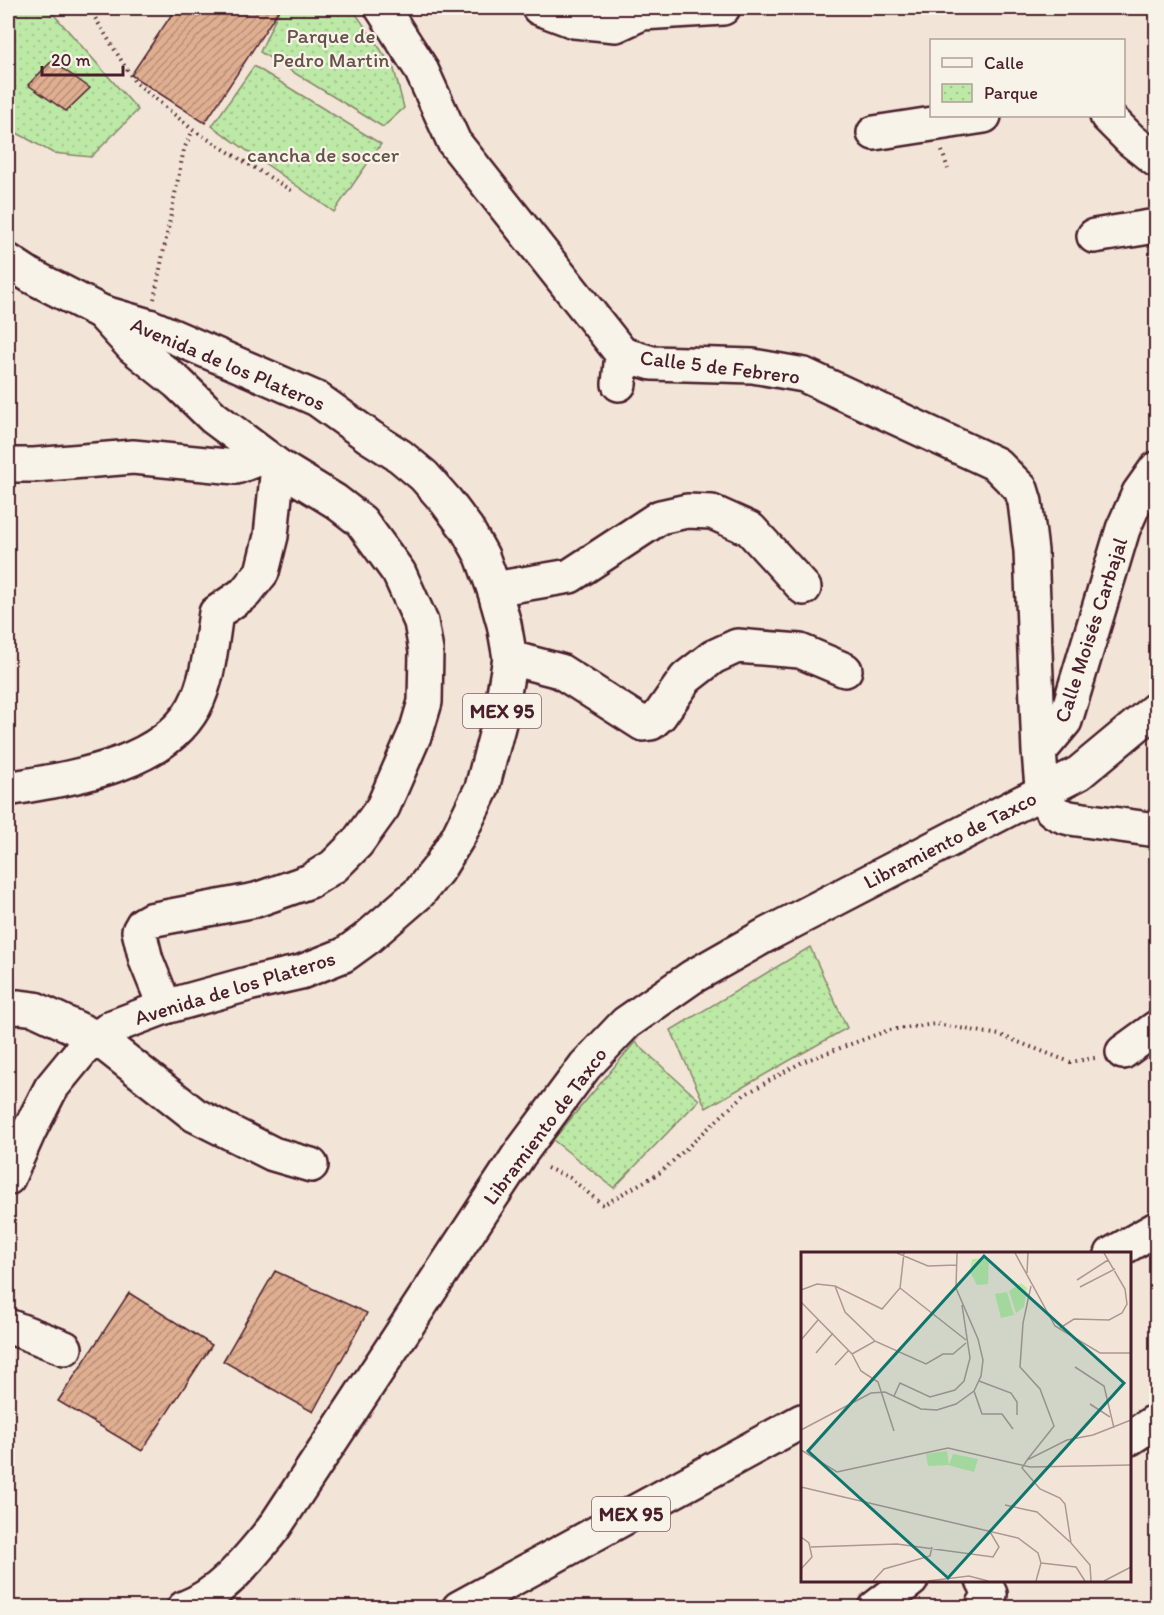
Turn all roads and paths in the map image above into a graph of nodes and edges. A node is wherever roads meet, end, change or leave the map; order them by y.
1 (88, 8) edge
2 (382, 8) edge
3 (538, 8) edge
4 (723, 8) edge
5 (643, 10) edge
6 (978, 117) edge
7 (1108, 117) edge
8 (193, 130) junction
9 (874, 133) dead end
10 (1156, 160) edge
11 (292, 191) dead end
12 (1156, 226) edge
13 (1094, 236) dead end
14 (8, 261) edge
15 (101, 312) junction
16 (149, 326) junction
17 (272, 461) junction
18 (8, 465) edge
19 (1156, 469) edge
20 (804, 588) dead end
21 (494, 589) junction
22 (510, 658) junction
23 (844, 670) dead end
24 (1156, 709) edge
25 (1039, 752) junction
26 (8, 789) edge
27 (1044, 792) junction
28 (1156, 830) edge
29 (165, 1007) junction
30 (8, 1008) edge
31 (1156, 1028) edge
32 (97, 1038) junction
33 (1123, 1052) joint
34 (519, 1155) junction
35 (311, 1165) dead end
36 (8, 1178) edge
37 (1155, 1231) edge
38 (1116, 1252) edge
39 (8, 1326) edge
40 (65, 1348) dead end
41 (1156, 1421) edge
42 (801, 1422) edge
43 (1131, 1437) edge
44 (910, 1582) edge
45 (983, 1582) edge
46 (184, 1608) edge
47 (459, 1608) edge
48 (875, 1608) edge
49 (982, 1608) edge

1 - 8 path
2 - 25 street, Calle 5 de Febrero
3 - 5 street
4 - 5 street
6 - 9 street
7 - 10 street
8 - 11 path
8 - 16 path
12 - 13 street
14 - 15 street, Avenida de los Plateros / MEX 95
15 - 16 street, Avenida de los Plateros / MEX 95
15 - 17 street
16 - 21 street, Avenida de los Plateros / MEX 95
17 - 18 street
17 - 26 street
17 - 29 street
19 - 25 street, Calle Moisés Carbajal
20 - 21 street
21 - 22 street, Avenida de los Plateros / MEX 95
22 - 23 street
22 - 29 street, Avenida de los Plateros / MEX 95
24 - 27 street, Libramiento de Taxco
25 - 27 street
27 - 28 street
27 - 34 street, Libramiento de Taxco
29 - 32 street, Avenida de los Plateros / MEX 95
30 - 32 street
31 - 33 street
32 - 35 street
32 - 36 street, Avenida de los Plateros / MEX 95
33 - 34 path
34 - 46 street, Libramiento de Taxco
37 - 38 street
39 - 40 street
41 - 43 street
42 - 47 street, MEX 95
44 - 48 street
45 - 49 street

